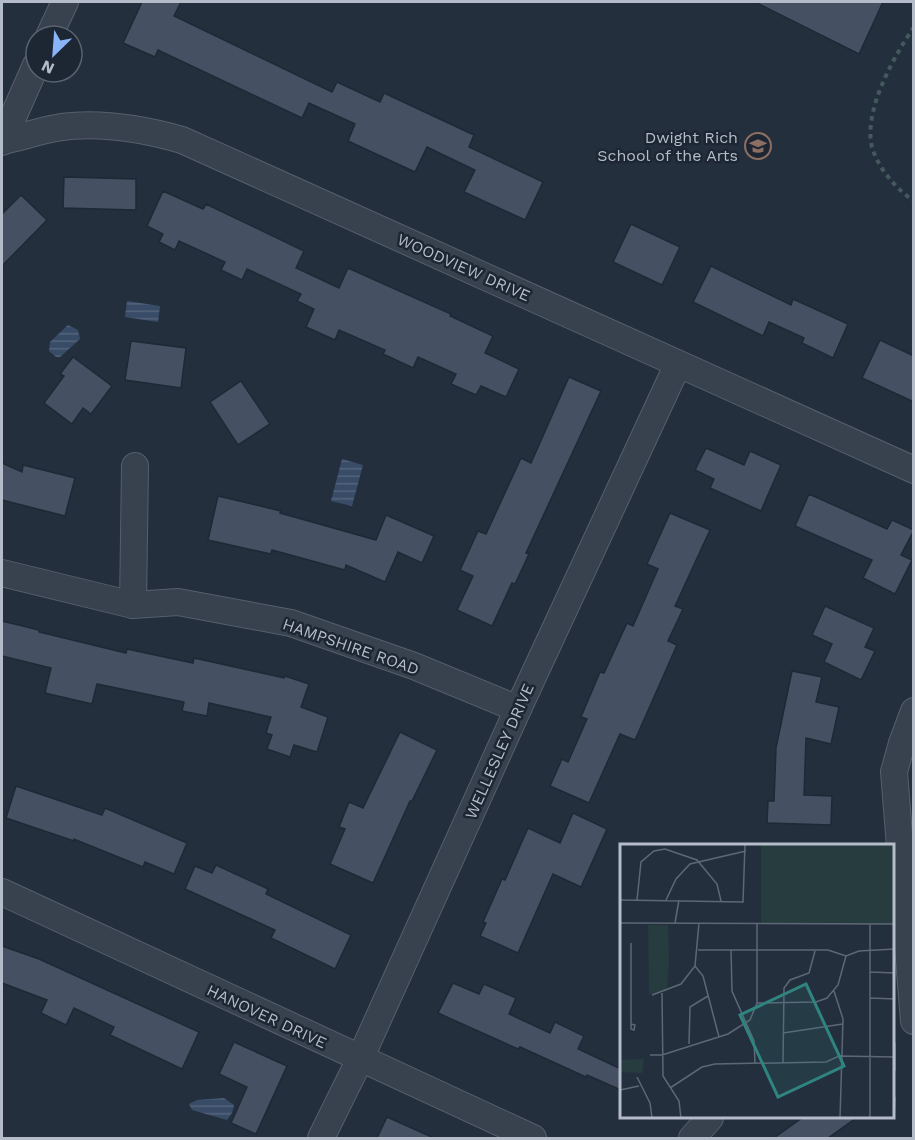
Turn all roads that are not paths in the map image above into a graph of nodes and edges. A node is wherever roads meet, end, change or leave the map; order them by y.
1 (64, 2) edge
2 (54, 24) edge
3 (28, 84) edge
4 (2, 142) edge
5 (678, 364) junction
6 (135, 466) dead end
7 (914, 470) edge
8 (2, 573) edge
9 (133, 605) junction
10 (518, 709) junction
11 (914, 711) edge
12 (2, 892) edge
13 (913, 1003) edge
14 (894, 1008) edge
15 (914, 1021) edge
16 (360, 1059) junction
17 (709, 1119) edge
18 (321, 1138) edge
19 (533, 1138) edge
20 (692, 1138) edge

1 - 2 street
3 - 4 street
4 - 5 street, WOODVIEW DRIVE
5 - 7 street, WOODVIEW DRIVE
5 - 10 street, WELLESLEY DRIVE
6 - 9 street
8 - 9 street, HAMPSHIRE ROAD
9 - 10 street, HAMPSHIRE ROAD
10 - 16 street, WELLESLEY DRIVE
11 - 13 street
12 - 16 street, HANOVER DRIVE
13 - 14 street
13 - 15 street
16 - 18 street, WELLESLEY DRIVE
16 - 19 street, HANOVER DRIVE
17 - 20 street

